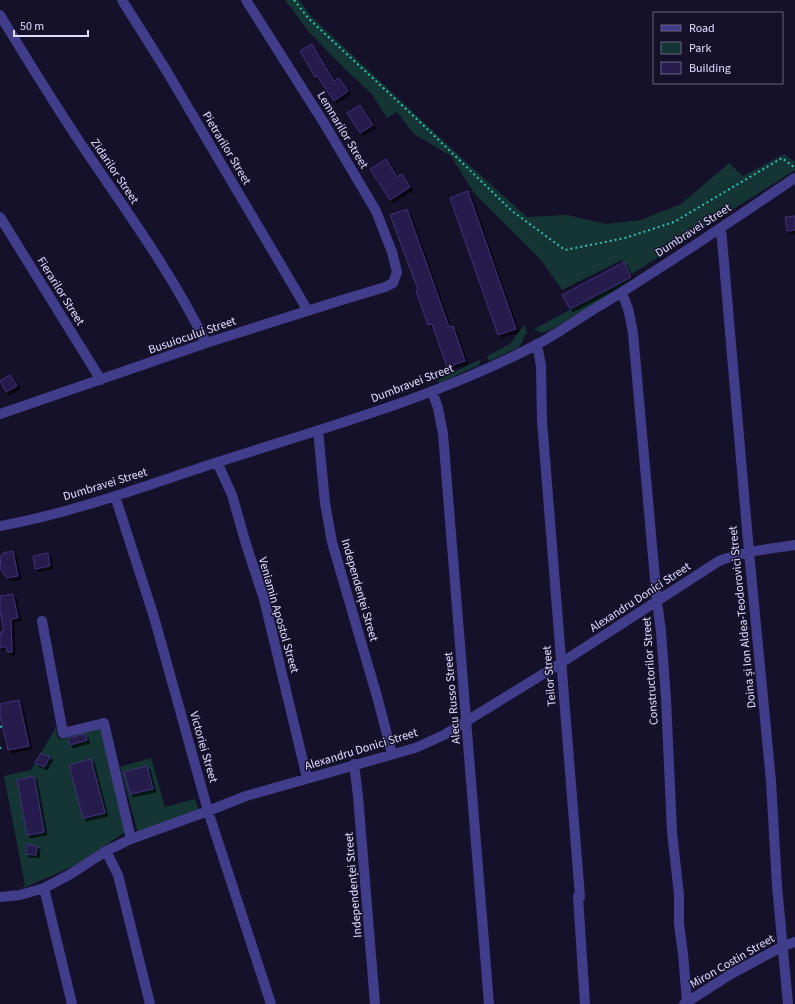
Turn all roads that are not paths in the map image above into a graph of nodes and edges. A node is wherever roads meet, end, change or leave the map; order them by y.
1 (122, 0) edge
2 (246, 0) edge
3 (0, 15) edge
4 (795, 178) edge
5 (0, 217) edge
6 (721, 228) junction
7 (393, 283) joint
8 (621, 293) junction
9 (308, 311) junction
10 (206, 343) junction
11 (537, 344) junction
12 (101, 380) junction
13 (432, 391) junction
14 (0, 414) edge
15 (318, 430) junction
16 (217, 462) junction
17 (114, 496) junction
18 (0, 526) edge
19 (795, 546) edge
20 (749, 552) junction
21 (657, 601) junction
22 (42, 621) dead end
23 (561, 663) junction
24 (466, 721) junction
25 (392, 754) junction
26 (354, 764) junction
27 (307, 778) junction
28 (208, 811) junction
29 (131, 839) junction
30 (106, 851) junction
31 (44, 888) junction
32 (0, 897) edge
33 (795, 942) edge
34 (783, 946) junction
35 (685, 1003) edge
36 (72, 1004) edge
37 (150, 1004) edge
38 (271, 1004) edge
39 (375, 1004) edge
40 (489, 1004) edge
41 (585, 1004) edge
42 (788, 1004) edge

1 - 9 street, Pietrarilor Street
2 - 7 street, Lemnarilor Street
3 - 10 street, Zidarilor Street
4 - 6 street, Dumbravei Street
5 - 12 street, Fierarilor Street
6 - 8 street, Dumbravei Street
6 - 20 street, Doina și Ion Aldea-Teodorovici Street
7 - 9 street, Busuiocului Street
8 - 11 street, Dumbravei Street
8 - 21 street, Constructorilor Street
9 - 10 street, Busuiocului Street
10 - 12 street, Busuiocului Street
11 - 13 street, Dumbravei Street
11 - 23 street, Teilor Street
12 - 14 street, Busuiocului Street
13 - 15 street, Dumbravei Street
13 - 24 street, Alecu Russo Street
15 - 16 street, Dumbravei Street
15 - 25 street, Independenţei Street
16 - 17 street, Dumbravei Street
16 - 27 street, Veniamin Apostol Street
17 - 18 street, Dumbravei Street
17 - 28 street, Victoriei Street
19 - 20 street, Alexandru Donici Street
20 - 21 street, Alexandru Donici Street
20 - 34 street, Doina și Ion Aldea-Teodorovici Street
21 - 23 street, Alexandru Donici Street
21 - 35 street, Constructorilor Street
22 - 29 street
23 - 24 street, Alexandru Donici Street
23 - 41 street, Teilor Street
24 - 25 street, Alexandru Donici Street
24 - 40 street, Alecu Russo Street
25 - 26 street, Alexandru Donici Street
26 - 27 street, Alexandru Donici Street
26 - 39 street, Independenței Street
27 - 28 street, Alexandru Donici Street
28 - 29 street, Alexandru Donici Street
28 - 38 street, Victoriei Street
29 - 30 street, Alexandru Donici Street
30 - 31 street, Alexandru Donici Street
30 - 37 street
31 - 32 street, Alexandru Donici Street
31 - 36 street
33 - 34 street, Miron Costin Street
34 - 35 street, Miron Costin Street
34 - 42 street, Doina și Ion Aldea-Teodorovici Street

